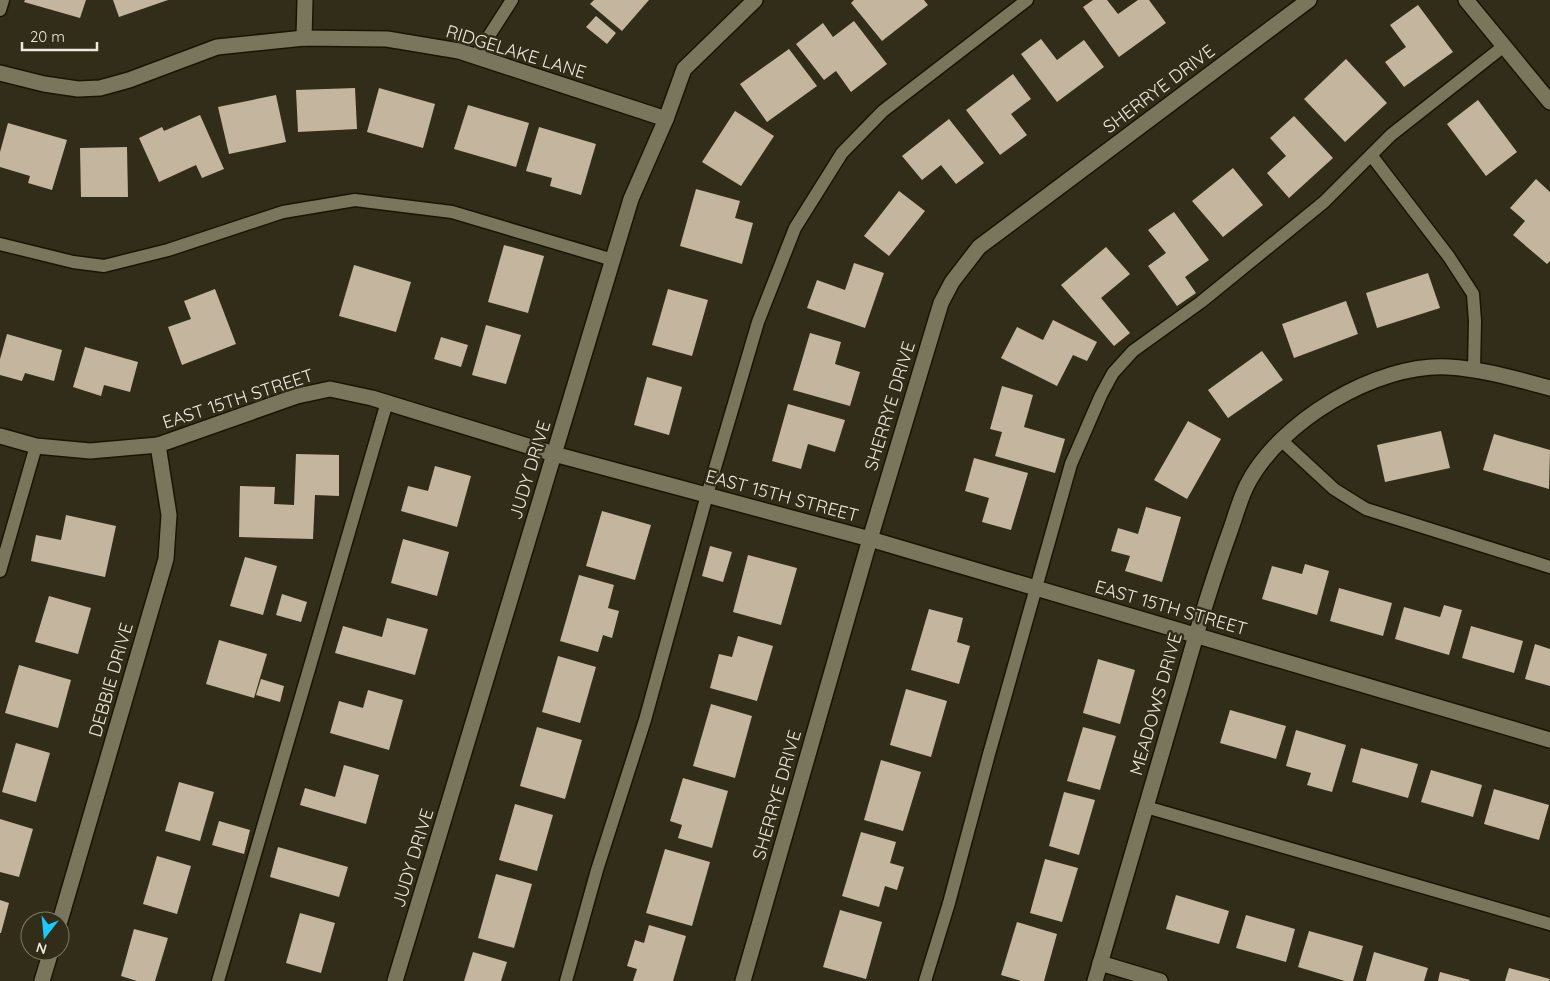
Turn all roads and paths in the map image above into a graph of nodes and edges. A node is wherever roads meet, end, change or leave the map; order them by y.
1 (3, 0) edge
2 (305, 0) edge
3 (512, 0) edge
4 (755, 0) edge
5 (1028, 0) edge
6 (1309, 0) edge
7 (1466, 0) edge
8 (0, 10) edge
9 (304, 38) junction
10 (1504, 46) junction
11 (476, 56) junction
12 (0, 73) edge
13 (1550, 102) edge
14 (666, 119) junction
15 (1371, 155) junction
16 (0, 244) edge
17 (613, 260) junction
18 (1474, 370) junction
19 (1550, 388) edge
20 (387, 402) junction
21 (0, 436) edge
22 (1281, 440) junction
23 (158, 445) junction
24 (36, 446) junction
25 (554, 454) junction
26 (707, 495) junction
27 (870, 539) junction
28 (1550, 567) edge
29 (0, 572) edge
30 (1037, 589) junction
31 (1196, 635) junction
32 (1550, 740) edge
33 (1146, 807) junction
34 (63, 911) edge
35 (1550, 924) edge
36 (48, 961) edge
37 (1100, 963) junction
38 (42, 981) edge
39 (218, 981) edge
40 (395, 981) edge
41 (566, 981) edge
42 (743, 981) edge
43 (925, 981) edge
44 (1095, 981) edge
45 (1160, 981) edge

1 - 8 lane
2 - 9 street
3 - 11 lane
4 - 14 street, JUDY DRIVE
5 - 26 lane
6 - 27 street, SHERRYE DRIVE
7 - 10 street
9 - 11 street, RIDGELAKE LANE
9 - 12 street, RIDGELAKE LANE
10 - 13 street
10 - 15 lane
11 - 14 street, RIDGELAKE LANE
14 - 17 street, JUDY DRIVE
15 - 18 lane
15 - 30 lane
16 - 17 lane
17 - 25 street, JUDY DRIVE
18 - 19 street, MEADOWS DRIVE
18 - 22 street, MEADOWS DRIVE
20 - 23 street, EAST 15TH STREET
20 - 25 street, EAST 15TH STREET
20 - 39 lane
21 - 24 street, EAST 15TH STREET
22 - 28 lane
22 - 31 street, MEADOWS DRIVE
23 - 24 street, EAST 15TH STREET
23 - 34 street, DEBBIE DRIVE
24 - 29 lane
25 - 26 street, EAST 15TH STREET
25 - 40 street, JUDY DRIVE
26 - 27 street, EAST 15TH STREET
26 - 41 lane
27 - 30 street, EAST 15TH STREET
27 - 42 street, SHERRYE DRIVE
30 - 31 street, EAST 15TH STREET
30 - 43 lane
31 - 32 street, EAST 15TH STREET
31 - 33 street, MEADOWS DRIVE
33 - 35 lane
33 - 37 street, MEADOWS DRIVE
36 - 38 street
37 - 44 street, MEADOWS DRIVE
37 - 45 street

